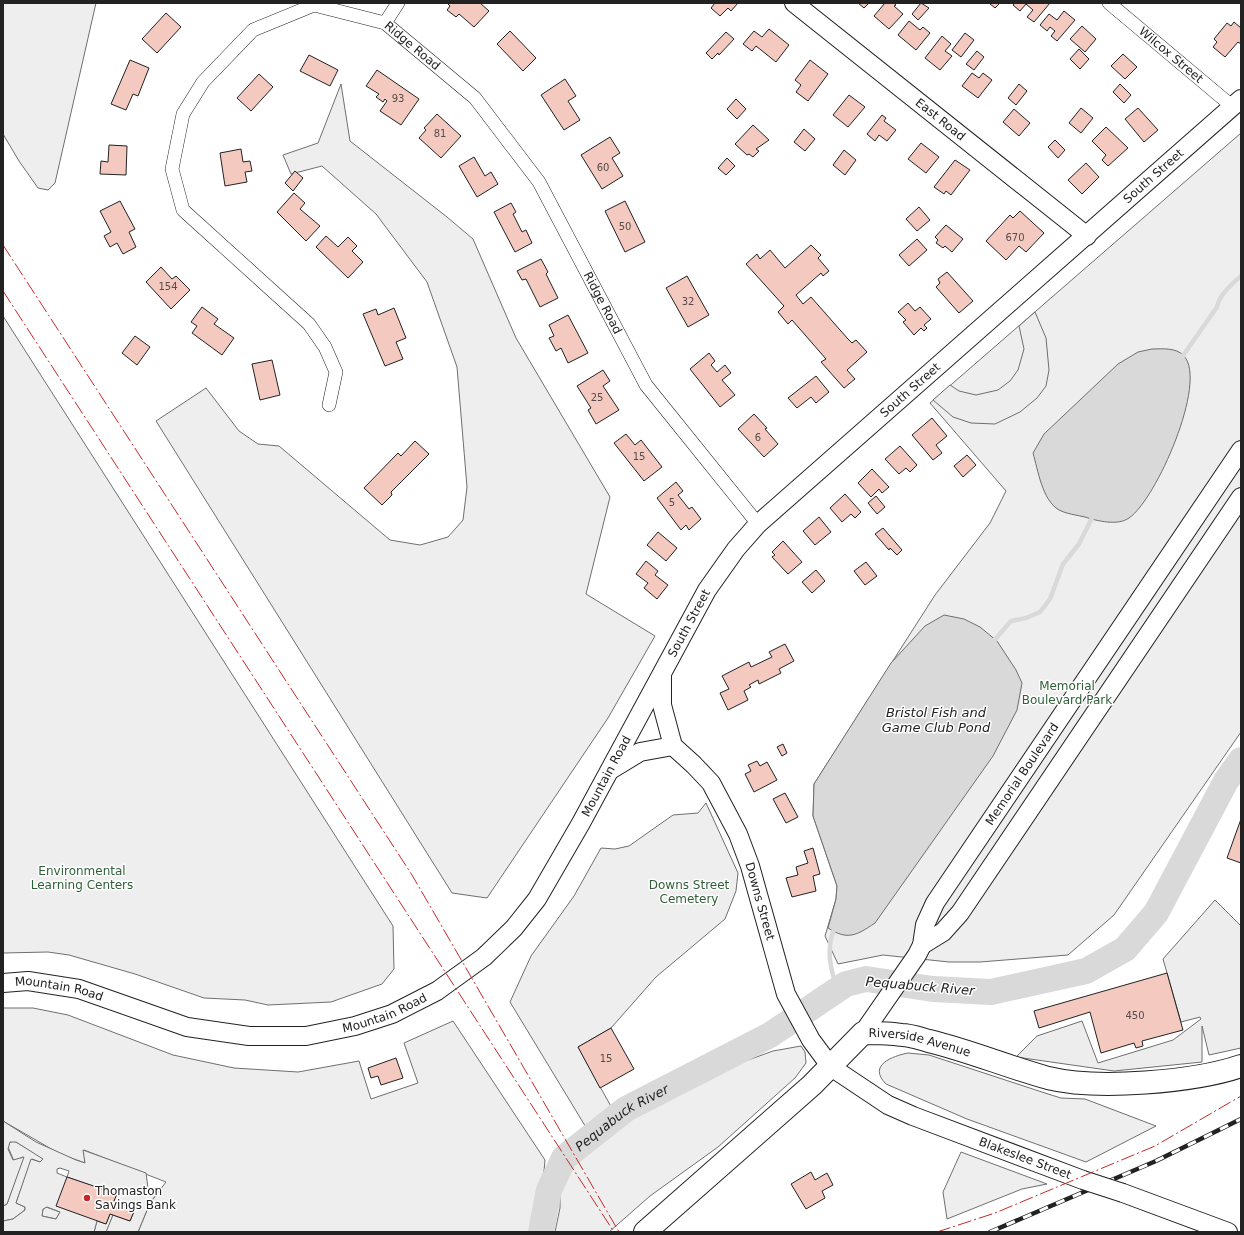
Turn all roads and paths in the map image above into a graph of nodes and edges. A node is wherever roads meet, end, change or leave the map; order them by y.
1 (398, 3) edge
2 (794, 3) edge
3 (1109, 3) edge
4 (314, 4) edge
5 (385, 22) junction
6 (1237, 103) edge
7 (1088, 236) junction
8 (329, 405) dead end
9 (1241, 450) edge
10 (1241, 497) edge
11 (758, 524) junction
12 (663, 672) junction
13 (633, 726) joint
14 (673, 746) junction
15 (609, 771) junction
16 (919, 950) junction
17 (3, 983) edge
18 (863, 1033) junction
19 (1241, 1066) edge
20 (831, 1067) junction
21 (645, 1232) edge
22 (1228, 1232) edge

1 - 5 street
2 - 7 main road, East Road
3 - 6 street, Wilcox Street
4 - 5 street, Ridge Road
4 - 8 street, Ridge Road
5 - 11 street, Ridge Road
6 - 7 main road, South Street
7 - 11 main road, South Street
9 - 16 main road, Memorial Boulevard
10 - 16 main road, Memorial Boulevard
11 - 12 main road, South Street
12 - 13 main road, South Street
12 - 14 main road
13 - 15 main road, Mountain Road
14 - 15 main road
14 - 20 main road, Downs Street
15 - 17 main road, Mountain Road
16 - 18 main road, Memorial Boulevard
18 - 19 highway, Riverside Avenue
18 - 20 highway, Riverside Avenue
20 - 21 highway, Riverside Avenue
20 - 22 main road, Blakeslee Street, bridge

